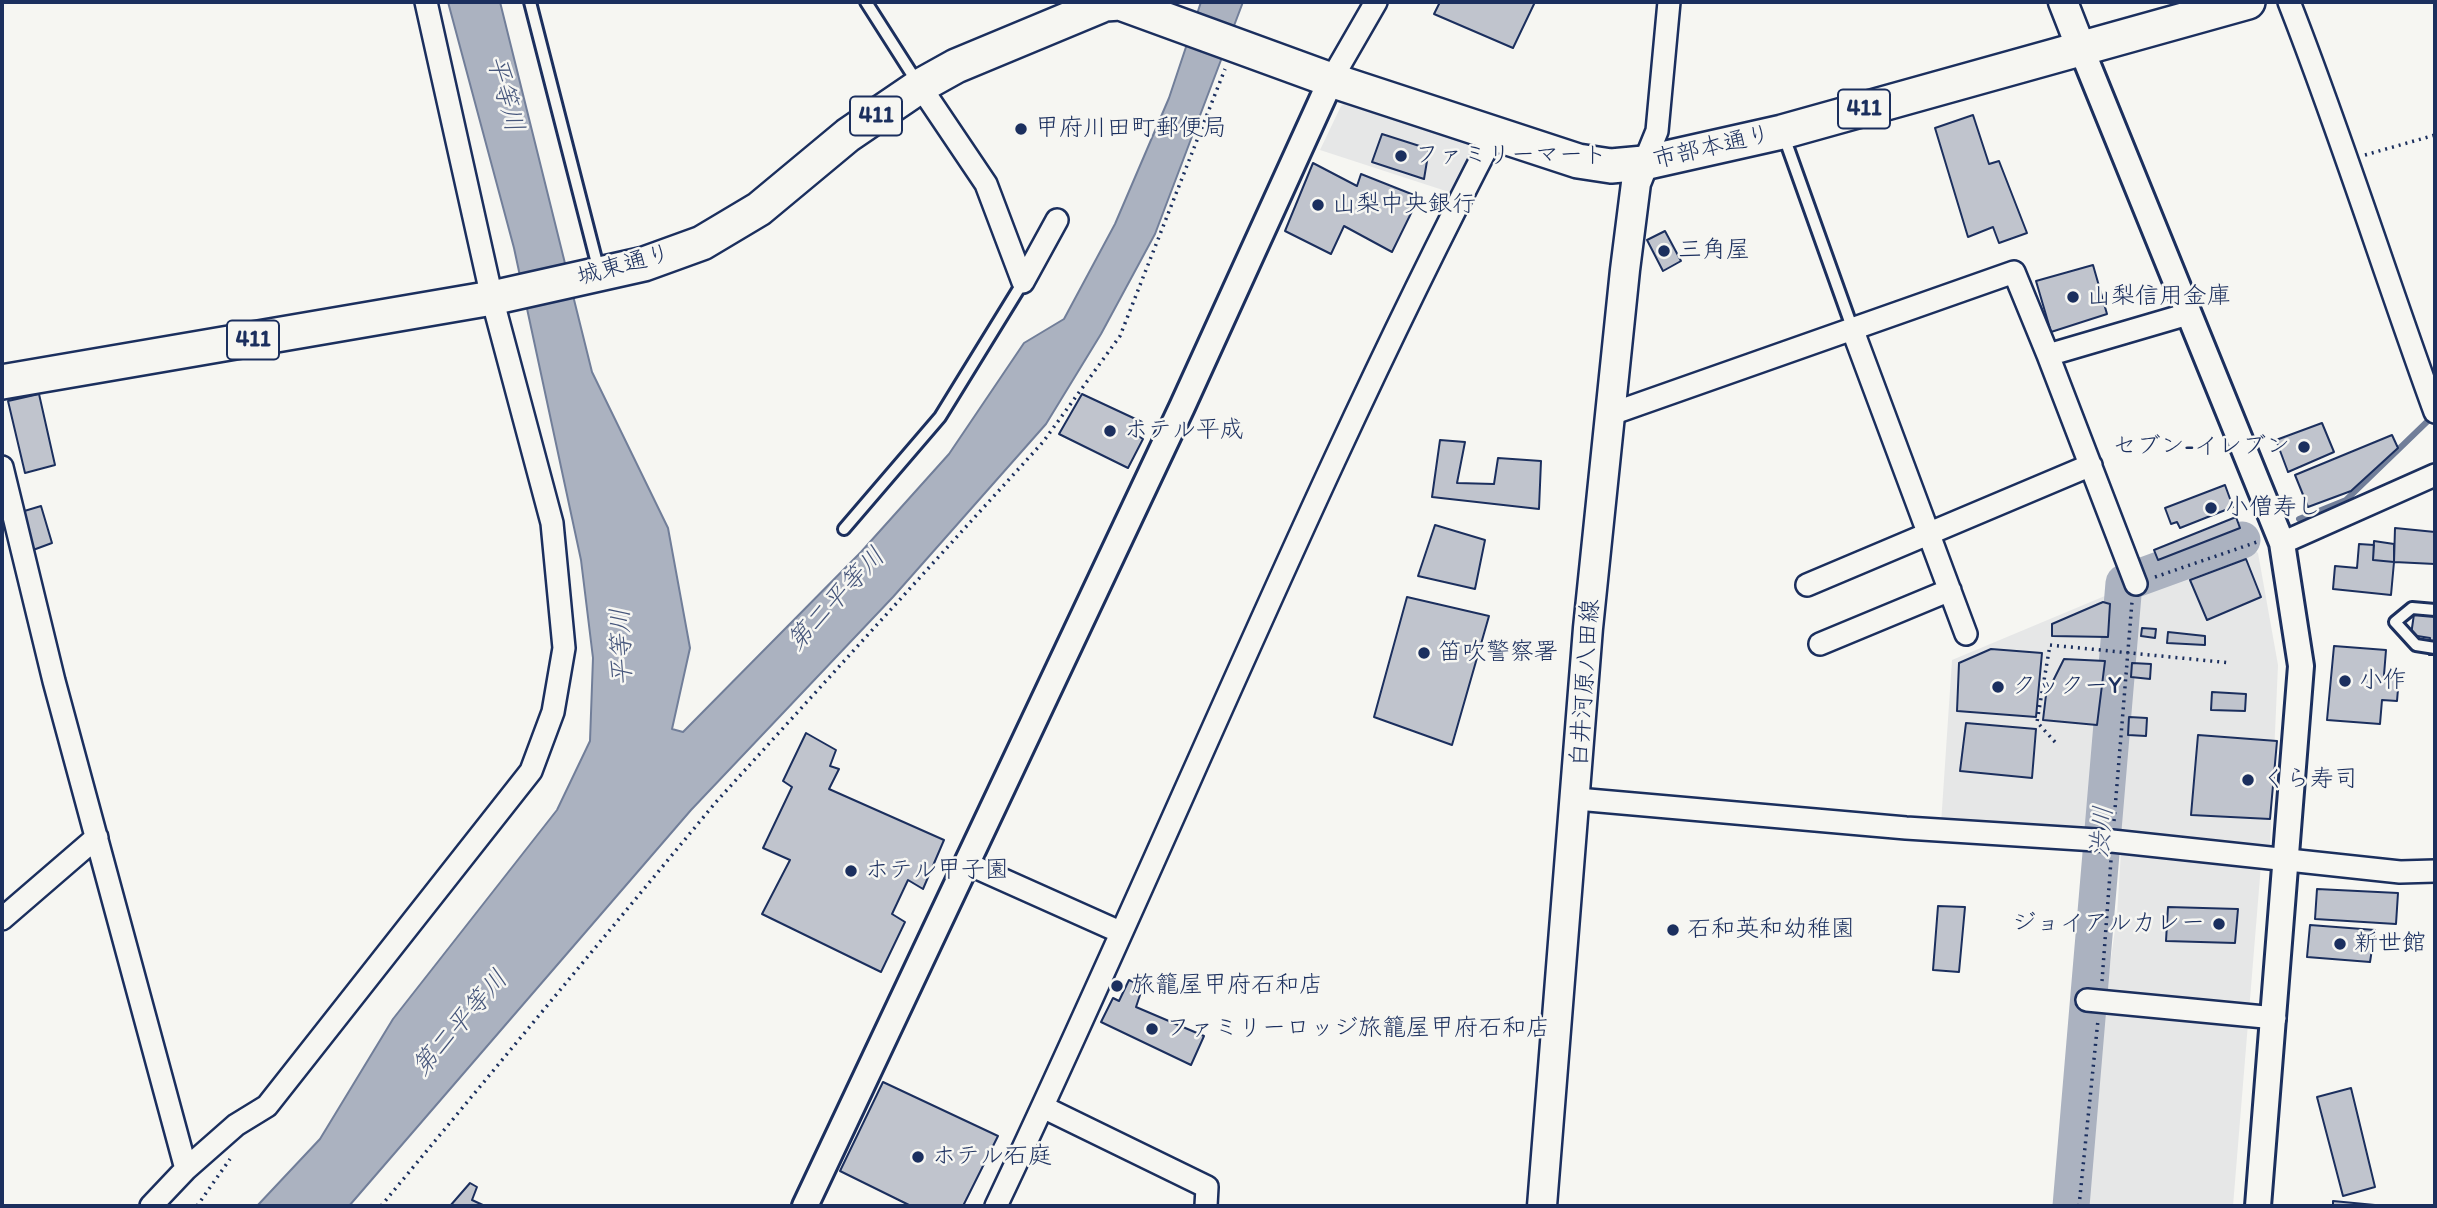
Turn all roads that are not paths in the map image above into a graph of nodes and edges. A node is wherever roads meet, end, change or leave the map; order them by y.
1 (426, 2) edge
2 (530, 2) edge
3 (866, 2) edge
4 (1120, 2) edge
5 (1376, 2) edge
6 (1669, 2) edge
7 (2063, 2) edge
8 (2248, 2) edge
9 (2289, 2) edge
10 (1181, 26) joint
11 (2081, 48) junction
12 (1331, 80) junction
13 (920, 86) junction
14 (1782, 132) junction
15 (1494, 134) junction
16 (1644, 163) junction
17 (1057, 220) dead end
18 (593, 275) junction
19 (1023, 282) junction
20 (498, 297) junction
21 (2188, 314) junction
22 (1853, 331) junction
23 (2048, 355) junction
24 (2, 382) edge
25 (2433, 406) edge
26 (1611, 414) junction
27 (2091, 465) junction
28 (2, 467) edge
29 (2435, 475) edge
30 (844, 529) dead end
31 (1928, 533) junction
32 (2282, 543) junction
33 (2135, 581) road end
34 (1807, 585) dead end
35 (1950, 590) junction
36 (2435, 610) edge
37 (1966, 634) dead end
38 (1820, 643) dead end
39 (2435, 648) edge
40 (1577, 799) junction
41 (97, 837) junction
42 (2286, 860) junction
43 (968, 864) junction
44 (2435, 872) edge
45 (2, 919) edge
46 (1120, 932) junction
47 (2095, 1001) road end
48 (2275, 1018) junction
49 (1043, 1107) junction
50 (186, 1169) junction
51 (151, 1206) edge
52 (805, 1206) edge
53 (996, 1206) edge
54 (1206, 1206) edge
55 (1542, 1206) edge
56 (2258, 1206) edge

1 - 20 street
2 - 18 lane
3 - 13 lane
4 - 10 highway, 城東通り / 411
4 - 13 highway, 城東通り / 411
5 - 12 street
6 - 16 street
7 - 11 main road
8 - 11 highway, 市部本通り / 411
9 - 25 street
10 - 12 highway, 市部本通り / 411
11 - 14 highway, 市部本通り / 411
11 - 21 street
12 - 15 highway, 市部本通り / 411
12 - 43 street
13 - 18 highway, 城東通り / 411
13 - 19 street
14 - 16 highway, 市部本通り / 411
14 - 22 lane
15 - 16 highway, 市部本通り / 411
15 - 46 street
16 - 26 main road, 白井河原八田線
17 - 19 street
18 - 20 highway, 城東通り / 411
19 - 30 lane
20 - 24 highway, 城東通り / 411
20 - 50 street
21 - 23 street
21 - 32 street
22 - 23 street
22 - 26 street
22 - 31 street
23 - 27 street
26 - 40 main road, 白井河原八田線
27 - 31 street
27 - 33 street
28 - 41 street
29 - 32 street
31 - 34 street
31 - 35 street
32 - 42 street
35 - 37 street
35 - 38 street
36 - 39 lane
40 - 42 street
40 - 55 main road, 白井河原八田線
41 - 45 street
41 - 50 street
42 - 44 street
42 - 48 street
43 - 46 street
43 - 52 street
46 - 49 street
47 - 48 street
48 - 56 street
49 - 53 street
49 - 54 street
50 - 51 street

